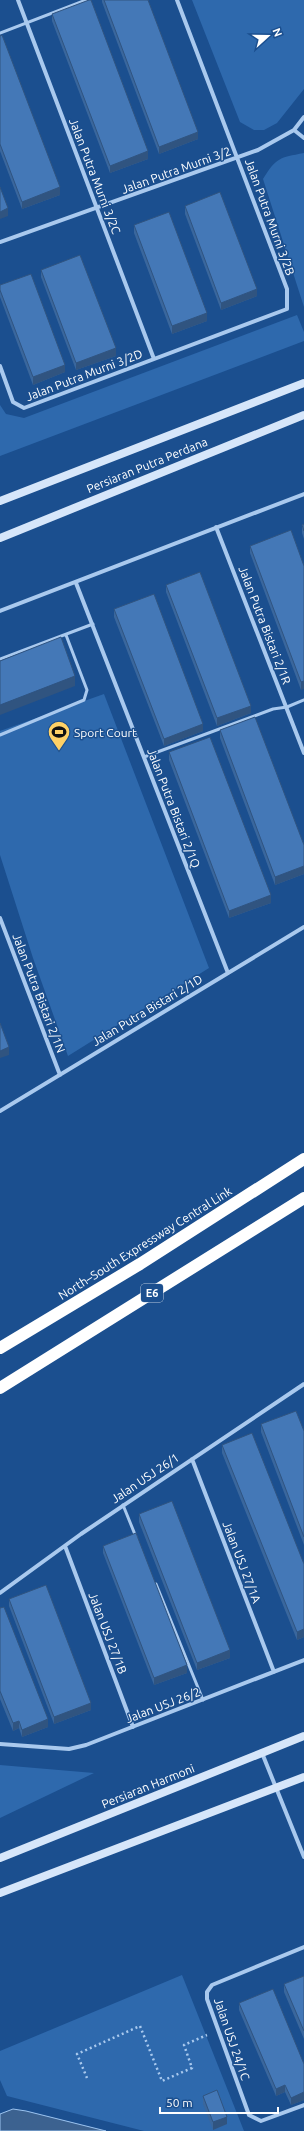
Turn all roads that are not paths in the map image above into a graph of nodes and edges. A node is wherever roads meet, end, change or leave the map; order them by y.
1 (18, 0) edge
2 (86, 0) edge
3 (177, 0) edge
4 (26, 23) junction
5 (0, 33) edge
6 (304, 117) edge
7 (294, 130) junction
8 (304, 138) edge
9 (238, 158) junction
10 (97, 209) junction
11 (0, 242) edge
12 (154, 359) junction
13 (0, 366) edge
14 (304, 383) edge
15 (304, 415) edge
16 (304, 494) edge
17 (0, 501) edge
18 (216, 528) junction
19 (0, 538) edge
20 (76, 583) junction
21 (0, 612) edge
22 (93, 624) junction
23 (66, 634) junction
24 (0, 659) edge
25 (304, 700) edge
26 (287, 708) junction
27 (0, 735) edge
28 (304, 753) edge
29 (144, 757) junction
30 (0, 918) edge
31 (304, 927) edge
32 (228, 973) junction
33 (60, 1075) junction
34 (0, 1111) edge
35 (304, 1159) edge
36 (304, 1198) edge
37 (0, 1348) edge
38 (304, 1384) edge
39 (0, 1388) edge
40 (192, 1459) junction
41 (123, 1505) junction
42 (138, 1541) edge
43 (65, 1546) junction
44 (153, 1577) edge
45 (0, 1593) edge
46 (304, 1660) edge
47 (274, 1672) junction
48 (203, 1700) junction
49 (133, 1727) junction
50 (304, 1736) edge
51 (0, 1744) edge
52 (262, 1753) junction
53 (304, 1776) edge
54 (276, 1787) junction
55 (304, 1856) edge
56 (0, 1858) edge
57 (0, 1893) edge
58 (304, 1947) edge
59 (304, 2105) edge

1 - 4 street, Jalan Putra Murni 3/2C
2 - 4 lane
3 - 9 street, Jalan Putra Murni 3/2B
4 - 5 lane
4 - 10 street, Jalan Putra Murni 3/2C
6 - 7 street, Jalan Putra Murni 3/2
7 - 8 street
7 - 9 street, Jalan Putra Murni 3/2
9 - 10 street, Jalan Putra Murni 3/2
9 - 12 street, Jalan Putra Murni 3/2B
10 - 11 street, Jalan Putra Murni 3/2
10 - 12 street, Jalan Putra Murni 3/2C
12 - 13 street, Jalan Putra Murni 3/2D
14 - 17 main road, Persiaran Putra Perdana
15 - 19 main road, Persiaran Putra Perdana
16 - 18 street
18 - 20 street
18 - 26 street, Jalan Putra Bistari 2/1R
20 - 21 street
20 - 22 street, Jalan Putra Bistari 2/1Q
22 - 23 lane
22 - 29 street, Jalan Putra Bistari 2/1Q
23 - 24 lane
23 - 27 lane
25 - 26 lane
26 - 28 street, Jalan Putra Bistari 2/1R
26 - 29 lane
29 - 32 street, Jalan Putra Bistari 2/1Q
30 - 33 street, Jalan Putra Bistari 2/1N
31 - 32 street, Jalan Putra Bistari 2/1D
32 - 33 street, Jalan Putra Bistari 2/1D
33 - 34 street, Jalan Putra Bistari 2/1D
35 - 37 highway, North–South Expressway Central Link / E6
36 - 39 highway, E6
38 - 40 street, Jalan USJ 26/1
40 - 41 street, Jalan USJ 26/1
40 - 47 street, Jalan USJ 27/1A
41 - 42 lane
41 - 43 street, Jalan USJ 26/1
43 - 45 street, Jalan USJ 26/1
43 - 49 street, Jalan USJ 27/1B
44 - 48 lane
46 - 47 street, Jalan USJ 26/2
47 - 48 street, Jalan USJ 26/2
48 - 49 street, Jalan USJ 26/2
49 - 51 street, Jalan USJ 26/2
50 - 52 main road, Persiaran Harmoni
52 - 54 street
52 - 56 main road, Persiaran Harmoni
53 - 54 main road
54 - 55 street
54 - 57 main road
58 - 59 street, Jalan USJ 24/1C

